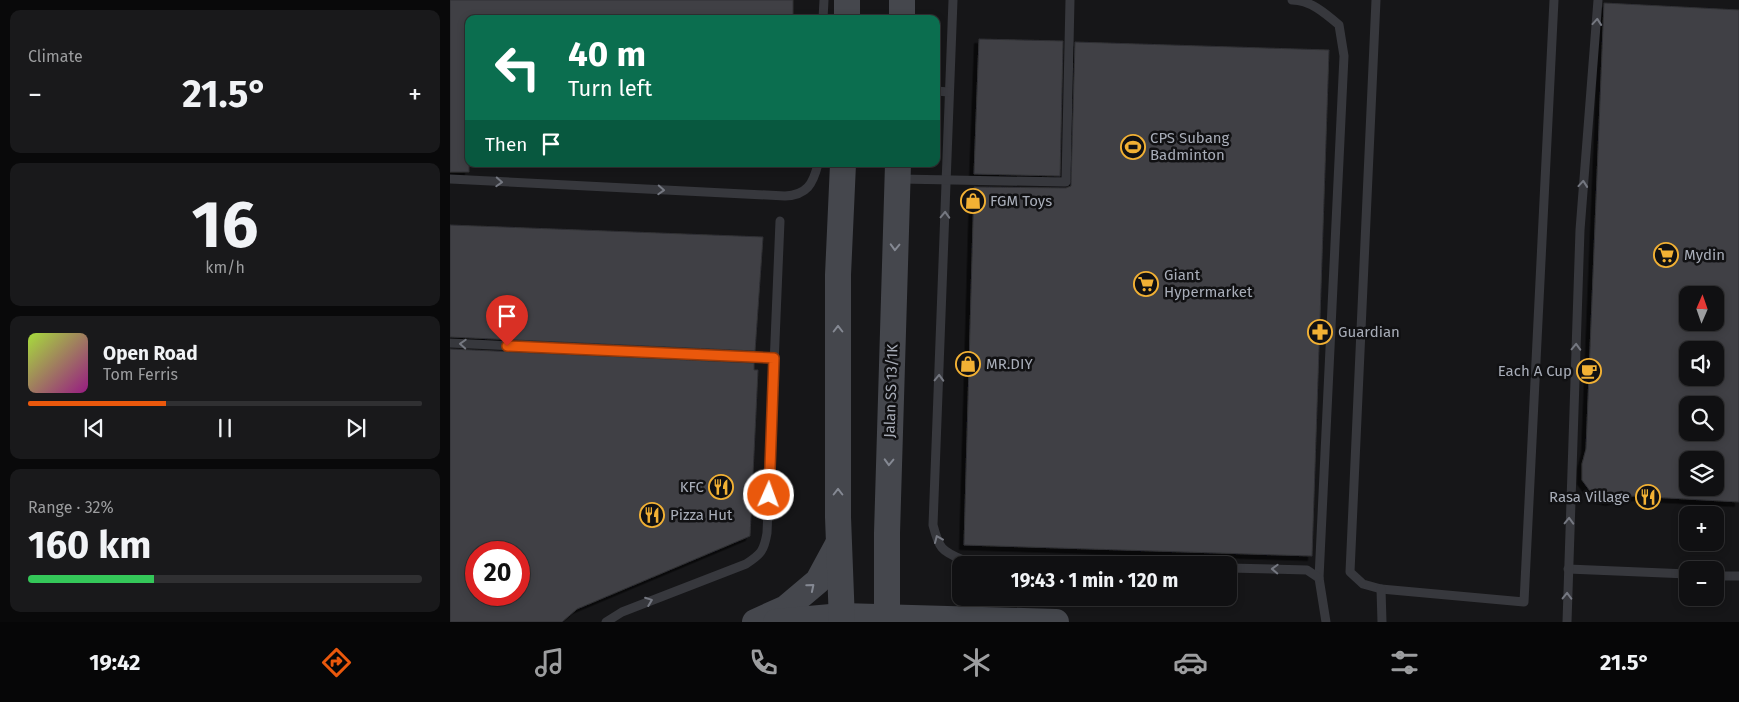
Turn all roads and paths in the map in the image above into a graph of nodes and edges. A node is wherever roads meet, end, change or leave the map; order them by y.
1 (824, 0) edge
2 (847, 0) edge
3 (902, 0) edge
4 (953, 0) edge
5 (1070, 0) edge
6 (1292, 0) edge
7 (1376, 0) edge
8 (1554, 0) edge
9 (1598, 0) edge
10 (823, 15) edge
11 (847, 15) edge
12 (902, 15) edge
13 (940, 91) edge
14 (949, 92) junction
15 (817, 167) edge
16 (843, 167) edge
17 (898, 171) edge
18 (450, 180) edge
19 (946, 180) junction
20 (780, 221) dead end
21 (450, 343) edge
22 (774, 358) junction
23 (839, 541) junction
24 (954, 556) edge
25 (1237, 568) edge
26 (1568, 569) junction
27 (1679, 574) edge
28 (1724, 576) edge
29 (1739, 576) edge
30 (1319, 578) junction
31 (1381, 590) junction
32 (842, 619) edge
33 (887, 620) edge
34 (606, 622) edge
35 (755, 622) edge
36 (776, 622) edge
37 (1056, 622) edge
38 (1326, 622) edge
39 (1382, 622) edge
40 (1567, 622) edge

1 - 10 lane
2 - 11 street
3 - 12 street
4 - 14 lane
5 - 19 lane
6 - 30 lane
7 - 31 lane
8 - 31 lane
26 -> 9 lane
13 - 14 lane
14 - 19 lane
18 -> 15 lane
23 -> 16 street
17 - 19 lane
17 -> 33 street, Jalan SS 13/1K
24 -> 19 lane
20 - 22 lane
22 -> 21 lane
34 -> 22 lane
23 - 32 street
35 -> 23 street
30 -> 25 lane
26 - 27 lane
40 -> 26 lane
28 - 29 lane
30 - 38 lane
31 - 39 lane
32 - 33 street
32 - 36 street
33 - 37 street

